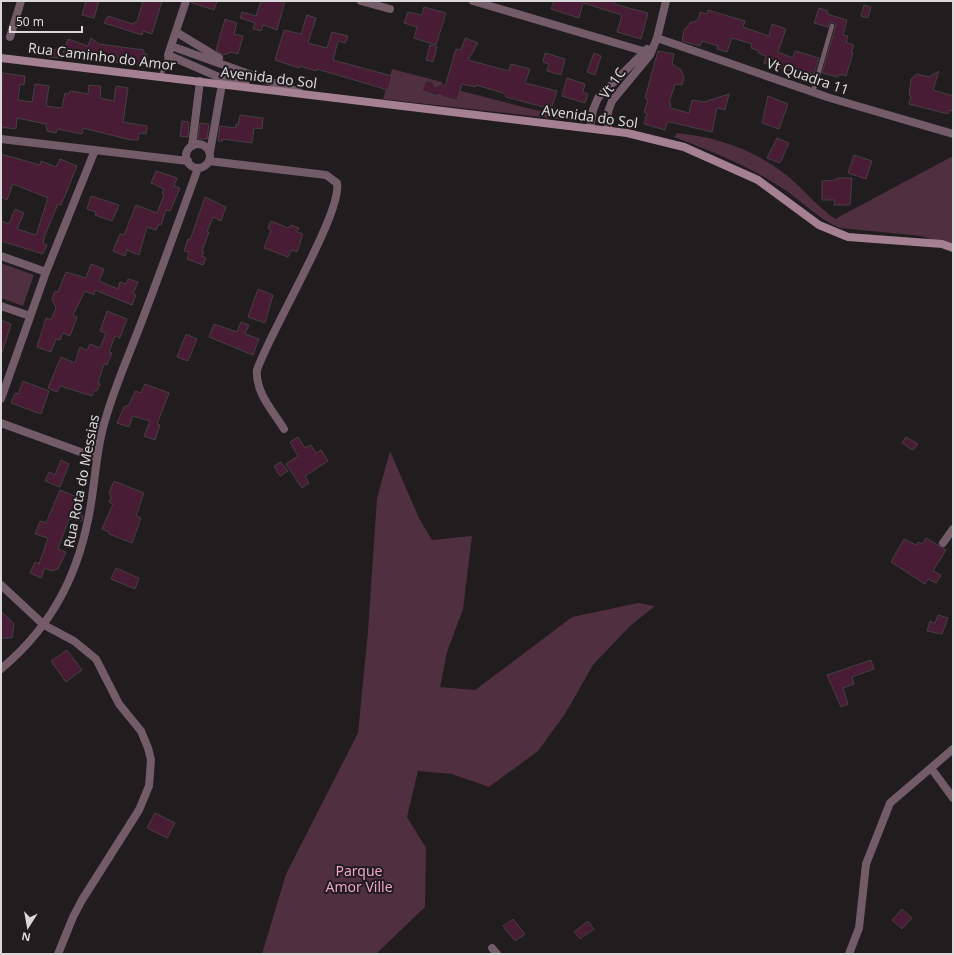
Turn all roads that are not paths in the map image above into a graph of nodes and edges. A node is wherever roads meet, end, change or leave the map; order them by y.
1 (21, 1) edge
2 (186, 1) edge
3 (361, 1) edge
4 (473, 1) edge
5 (666, 1) edge
6 (390, 9) dead end
7 (832, 26) dead end
8 (176, 32) junction
9 (10, 36) dead end
10 (657, 38) junction
11 (171, 46) junction
12 (647, 53) junction
13 (168, 55) junction
14 (1, 58) edge
15 (247, 72) junction
16 (161, 76) junction
17 (200, 81) junction
18 (222, 84) junction
19 (267, 90) junction
20 (814, 92) junction
21 (310, 96) junction
22 (598, 98) junction
23 (612, 101) junction
24 (590, 128) junction
25 (608, 130) junction
26 (953, 134) edge
27 (1, 139) edge
28 (192, 146) junction
29 (95, 150) junction
30 (210, 152) junction
31 (188, 161) junction
32 (209, 161) junction
33 (198, 168) junction
34 (953, 248) edge
35 (1, 256) edge
36 (46, 272) junction
37 (1, 306) edge
38 (30, 316) junction
39 (1, 399) edge
40 (1, 423) edge
41 (284, 429) dead end
42 (96, 458) junction
43 (953, 529) edge
44 (943, 543) dead end
45 (1, 586) edge
46 (44, 625) junction
47 (1, 668) edge
48 (953, 749) edge
49 (931, 768) junction
50 (953, 798) edge
51 (58, 954) edge
52 (848, 954) edge

1 - 9 street
2 - 8 street
3 - 6 street
4 - 12 street
5 - 10 street
7 - 20 lane
8 - 11 street
8 - 15 street
10 - 12 street
10 - 20 street, Vt Quadra 11
11 - 13 street
11 - 15 street
12 - 22 street
12 - 23 street, Vt 1C
13 - 16 lane
13 - 19 street
14 - 16 street, Rua Caminho do Amor
15 - 21 street
16 - 17 street, Rua Caminho do Amor
17 - 18 street, Avenida do Sol
17 - 28 street
18 - 19 street, Avenida do Sol
18 - 30 street
19 - 21 street, Avenida do Sol
20 - 26 street, Vt Quadra 11
21 - 24 street, Avenida do Sol
22 - 23 street
22 - 24 street
23 - 25 street, Vt 1C
24 - 25 street, Avenida do Sol
25 - 34 street, Avenida do Sol
27 - 29 street
28 - 30 street
28 - 31 street
29 - 31 street
29 - 36 street
30 - 32 street
31 - 33 street
32 - 33 street
32 - 41 street
33 - 42 street, Rua Rota do Messias
35 - 36 street
36 - 38 street
37 - 38 street
38 - 39 street
40 - 42 street
42 - 46 street, Rua Rota do Messias
43 - 44 street
45 - 46 street
46 - 47 street, Rua Rota do Messias
46 - 51 street
48 - 49 street
49 - 50 street
49 - 52 street

